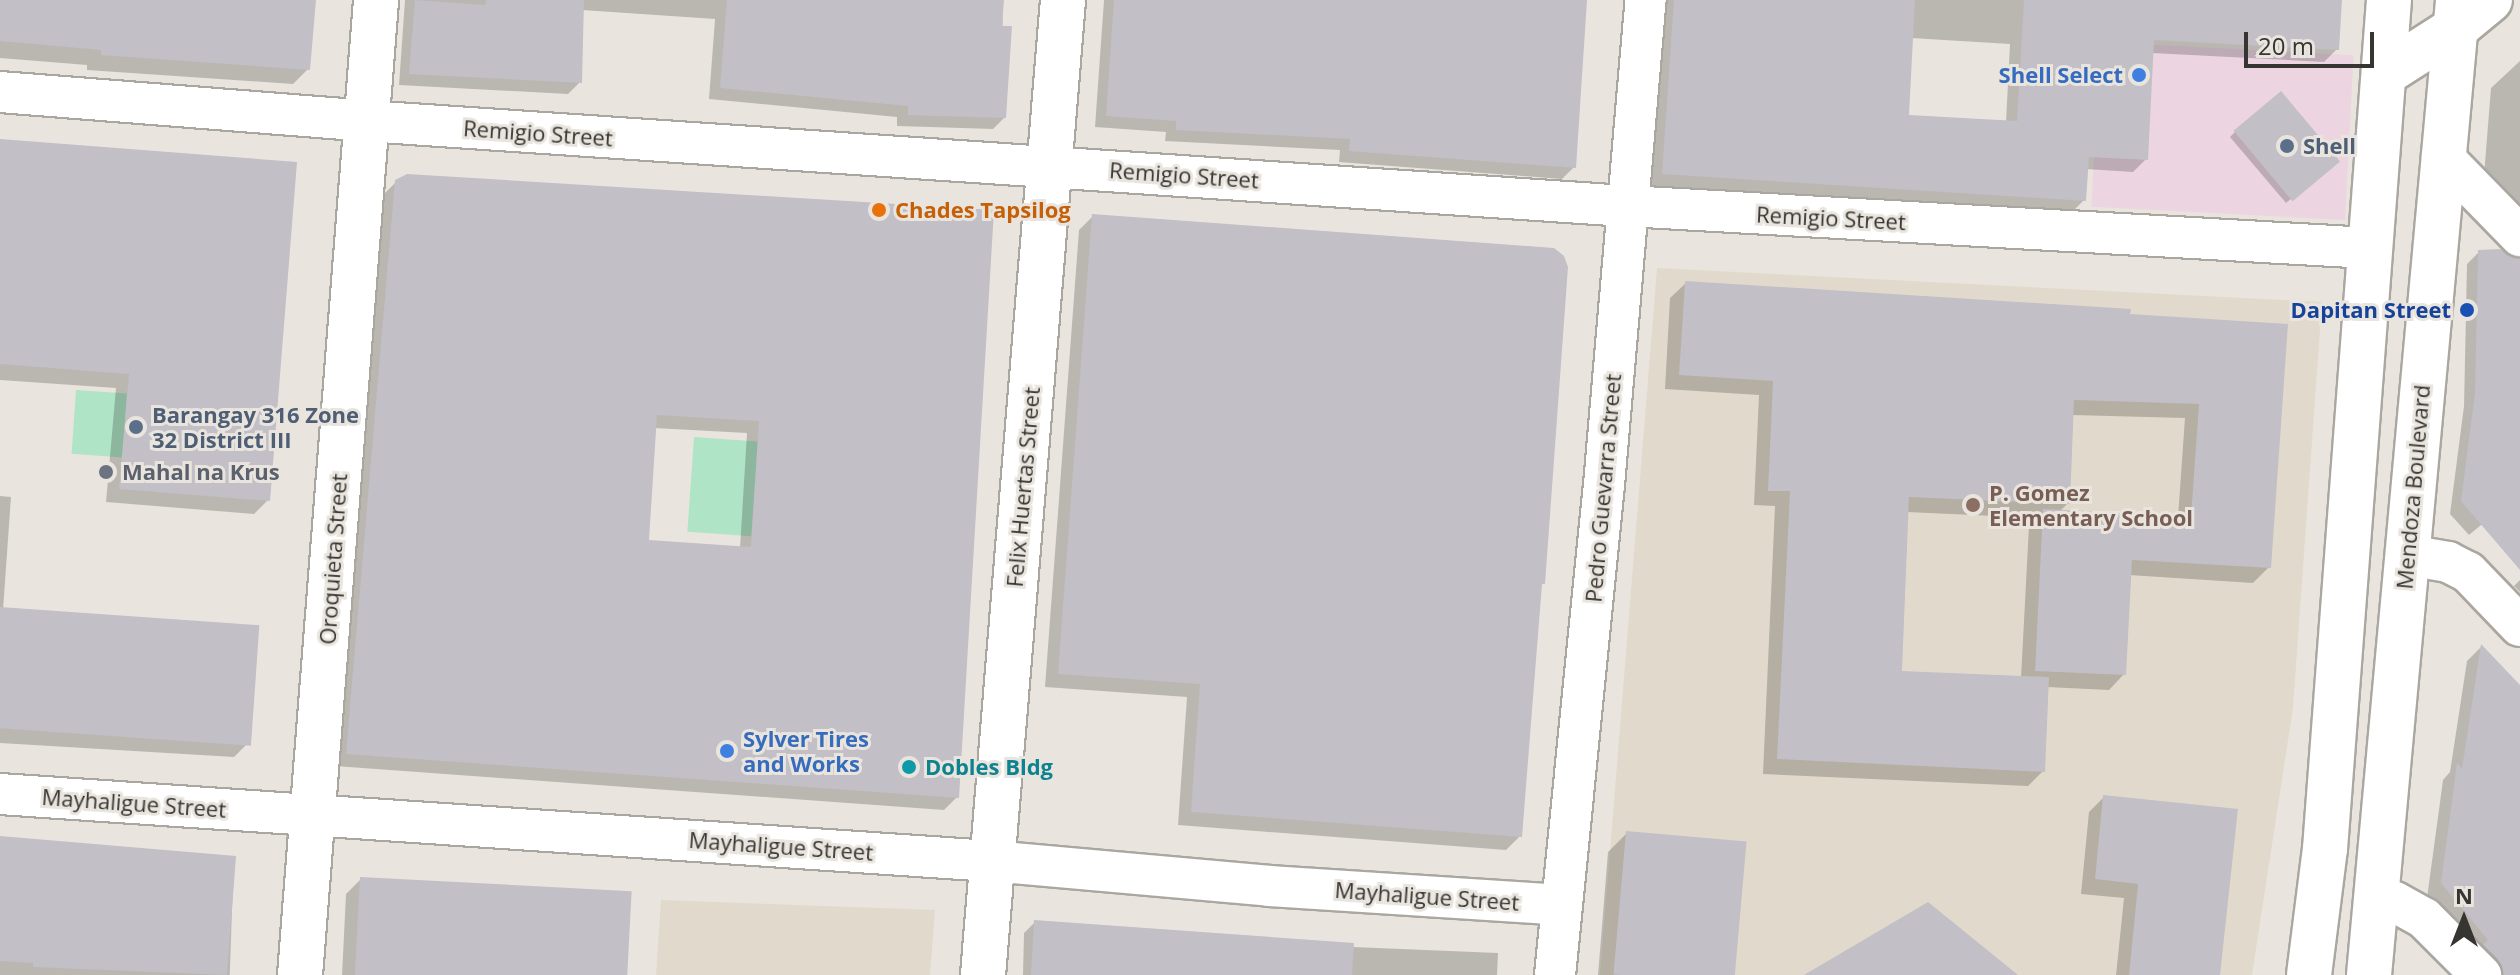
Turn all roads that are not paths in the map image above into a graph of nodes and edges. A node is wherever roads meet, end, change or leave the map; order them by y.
1 (376, 0) edge
2 (1063, 0) edge
3 (1646, 0) edge
4 (2389, 0) edge
5 (2490, 0) edge
6 (2457, 14) edge
7 (2384, 74) junction
8 (0, 92) edge
9 (366, 121) junction
10 (2442, 156) junction
11 (1051, 165) junction
12 (1627, 206) junction
13 (2520, 236) edge
14 (2369, 248) junction
15 (2407, 555) junction
16 (2520, 626) edge
17 (0, 794) edge
18 (313, 815) junction
19 (991, 861) junction
20 (2376, 900) junction
21 (1561, 905) junction
22 (300, 975) edge
23 (983, 975) edge
24 (1555, 975) edge
25 (2309, 975) edge
26 (2369, 975) edge
27 (2481, 975) edge

1 - 9 street, Oroquieta Street
2 - 11 street, Felix Huertas Street
3 - 12 street, Pedro Guevarra Street
4 - 7 street
5 - 6 street
6 - 7 street
6 - 10 street, Mendoza Boulevard
7 - 14 street
8 - 9 street, Remigio Street
9 - 11 street, Remigio Street
9 - 18 street, Oroquieta Street
10 - 13 street
10 - 15 street, Mendoza Boulevard
11 - 12 street, Remigio Street
11 - 19 street, Felix Huertas Street
12 - 14 street, Remigio Street
12 - 21 street, Pedro Guevarra Street
14 - 25 street
15 - 16 street
15 - 20 street, Mendoza Boulevard
17 - 18 street, Mayhaligue Street
18 - 19 street, Mayhaligue Street
18 - 22 street, Oroquieta Street
19 - 21 street, Mayhaligue Street
19 - 23 street, Felix Huertas Street
20 - 26 street, Mendoza Boulevard
20 - 27 street
21 - 24 street, Pedro Guevarra Street

